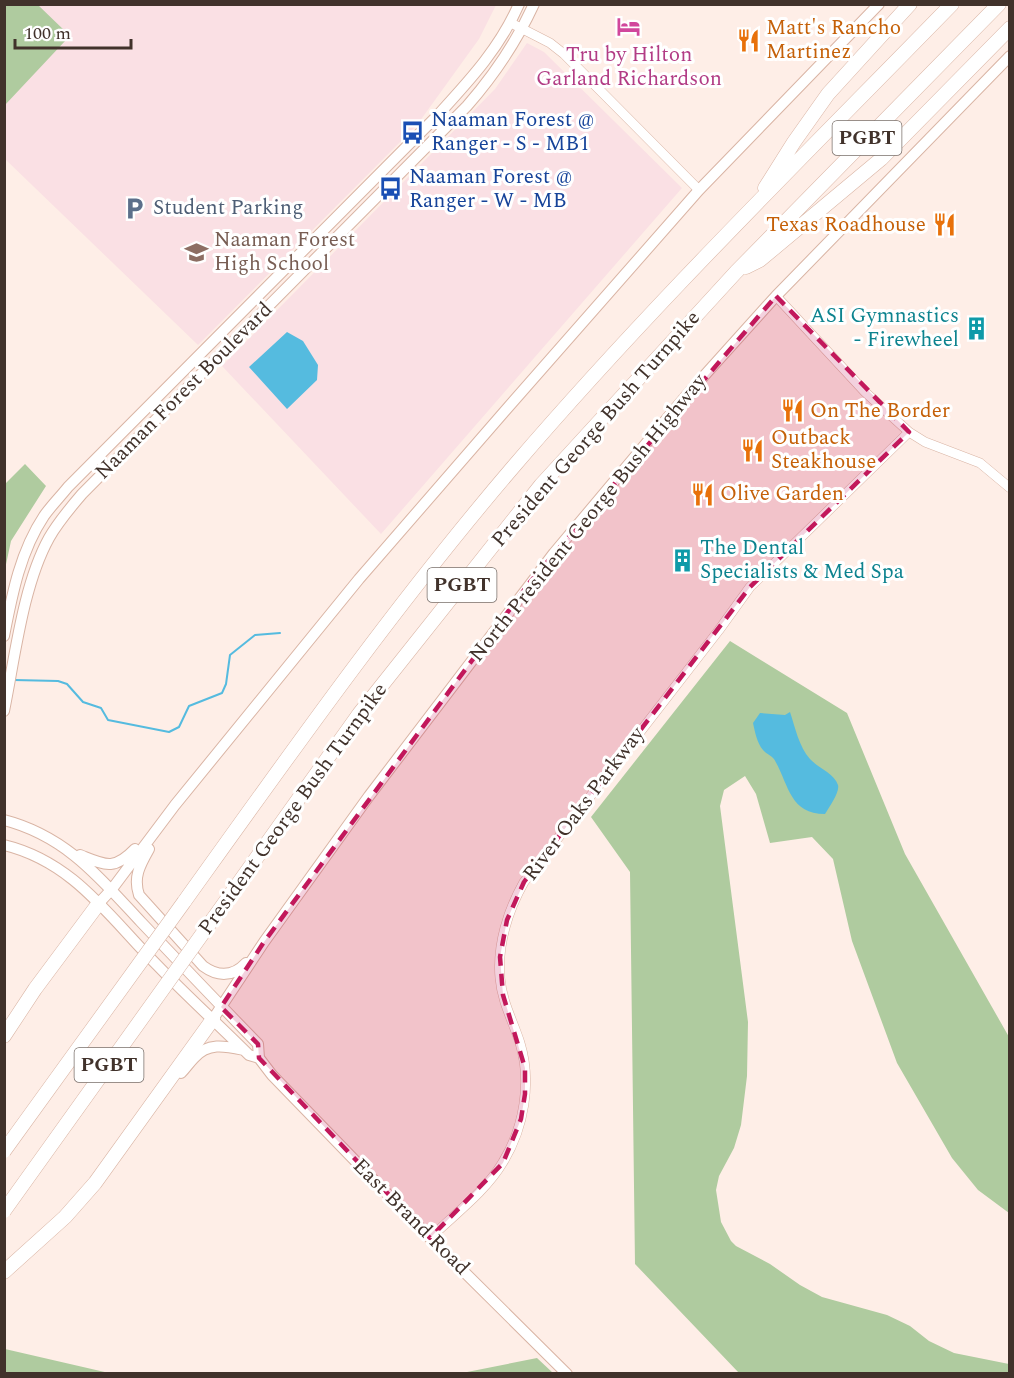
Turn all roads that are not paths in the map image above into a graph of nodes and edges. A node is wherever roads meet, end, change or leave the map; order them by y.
1 (519, 4) edge
2 (534, 4) edge
3 (879, 4) edge
4 (910, 4) edge
5 (952, 4) edge
6 (999, 4) edge
7 (511, 23) junction
8 (1010, 28) edge
9 (523, 29) junction
10 (1010, 56) edge
11 (436, 118) junction
12 (444, 128) junction
13 (699, 190) junction
14 (751, 210) junction
15 (736, 272) junction
16 (776, 296) junction
17 (909, 432) junction
18 (1010, 488) edge
19 (16, 579) junction
20 (30, 583) junction
21 (4, 636) edge
22 (4, 711) edge
23 (175, 805) junction
24 (4, 820) edge
25 (4, 845) edge
26 (72, 852) junction
27 (112, 889) junction
28 (99, 903) junction
29 (264, 942) junction
30 (217, 1013) junction
31 (4, 1036) edge
32 (244, 1050) junction
33 (259, 1059) junction
34 (170, 1079) junction
35 (4, 1151) edge
36 (4, 1211) edge
37 (430, 1238) junction
38 (4, 1272) edge
39 (567, 1374) edge

1 - 7 main road, Naaman Forest Boulevard
2 - 9 main road, Naaman Forest Boulevard
3 - 13 main road
4 - 14 highway
5 - 14 highway, President George Bush Turnpike / PGBT
6 - 15 highway, President George Bush Turnpike / PGBT
7 - 9 street
7 - 11 main road, Naaman Forest Boulevard
8 - 15 highway
9 - 12 main road, Naaman Forest Boulevard
9 - 13 street
10 - 16 main road, North President George Bush Highway
11 - 12 main road
11 - 19 main road, Naaman Forest Boulevard
12 - 20 main road, Naaman Forest Boulevard
13 - 23 main road
14 - 35 highway, President George Bush Turnpike / PGBT, bridge
15 - 36 highway, President George Bush Turnpike / PGBT, bridge
16 - 17 street
16 - 29 main road, North President George Bush Highway
17 - 18 street
17 - 37 street, River Oaks Parkway
19 - 20 main road
19 - 21 main road, Naaman Forest Boulevard
20 - 22 main road, Naaman Forest Boulevard
23 - 26 main road
23 - 27 main road
23 - 29 main road
24 - 26 main road, East Brand Road
25 - 28 main road, East Brand Road
26 - 27 main road, East Brand Road
27 - 28 main road
27 - 30 main road, East Brand Road
28 - 30 main road, East Brand Road
28 - 31 highway
29 - 30 main road, North President George Bush Highway
30 - 32 main road, East Brand Road
30 - 33 main road, East Brand Road
30 - 34 highway
32 - 33 main road, East Brand Road
32 - 34 main road
33 - 37 main road, East Brand Road
34 - 38 highway
37 - 39 main road, East Brand Road

